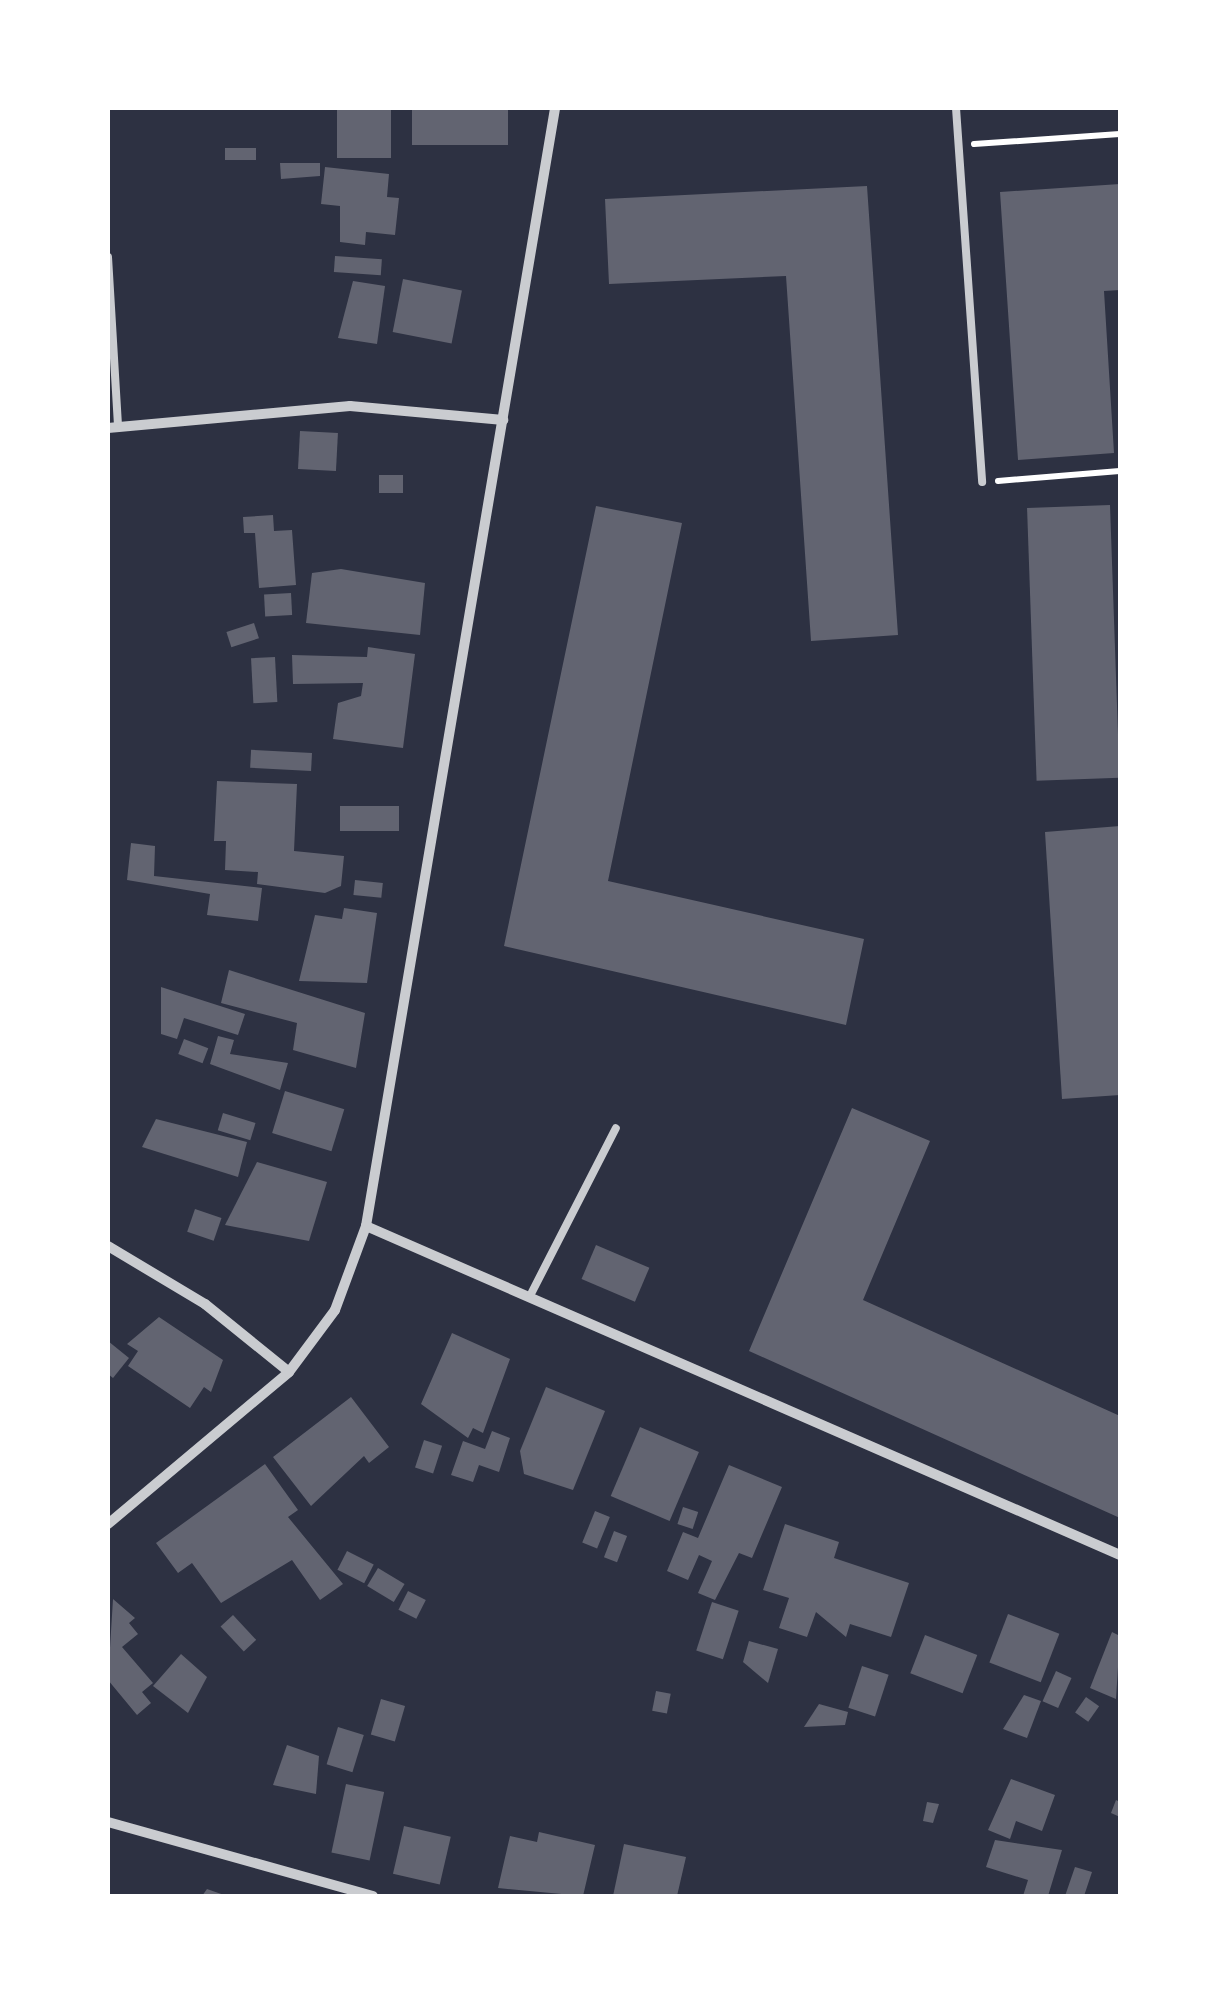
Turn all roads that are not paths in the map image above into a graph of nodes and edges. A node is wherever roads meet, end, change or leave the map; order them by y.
1 (555, 108) edge
2 (956, 108) edge
3 (108, 257) edge
4 (503, 420) junction
5 (112, 427) edge
6 (982, 482) road end
7 (616, 1128) dead end
8 (366, 1226) junction
9 (108, 1246) edge
10 (532, 1292) junction
11 (289, 1372) junction
12 (108, 1524) edge
13 (1120, 1555) edge
14 (108, 1822) edge
15 (373, 1896) edge

1 - 4 street
2 - 6 lane
3 - 5 lane
4 - 5 street
4 - 8 street
7 - 10 lane
8 - 10 street
8 - 11 street
9 - 11 street
10 - 13 street
11 - 12 street
14 - 15 street

